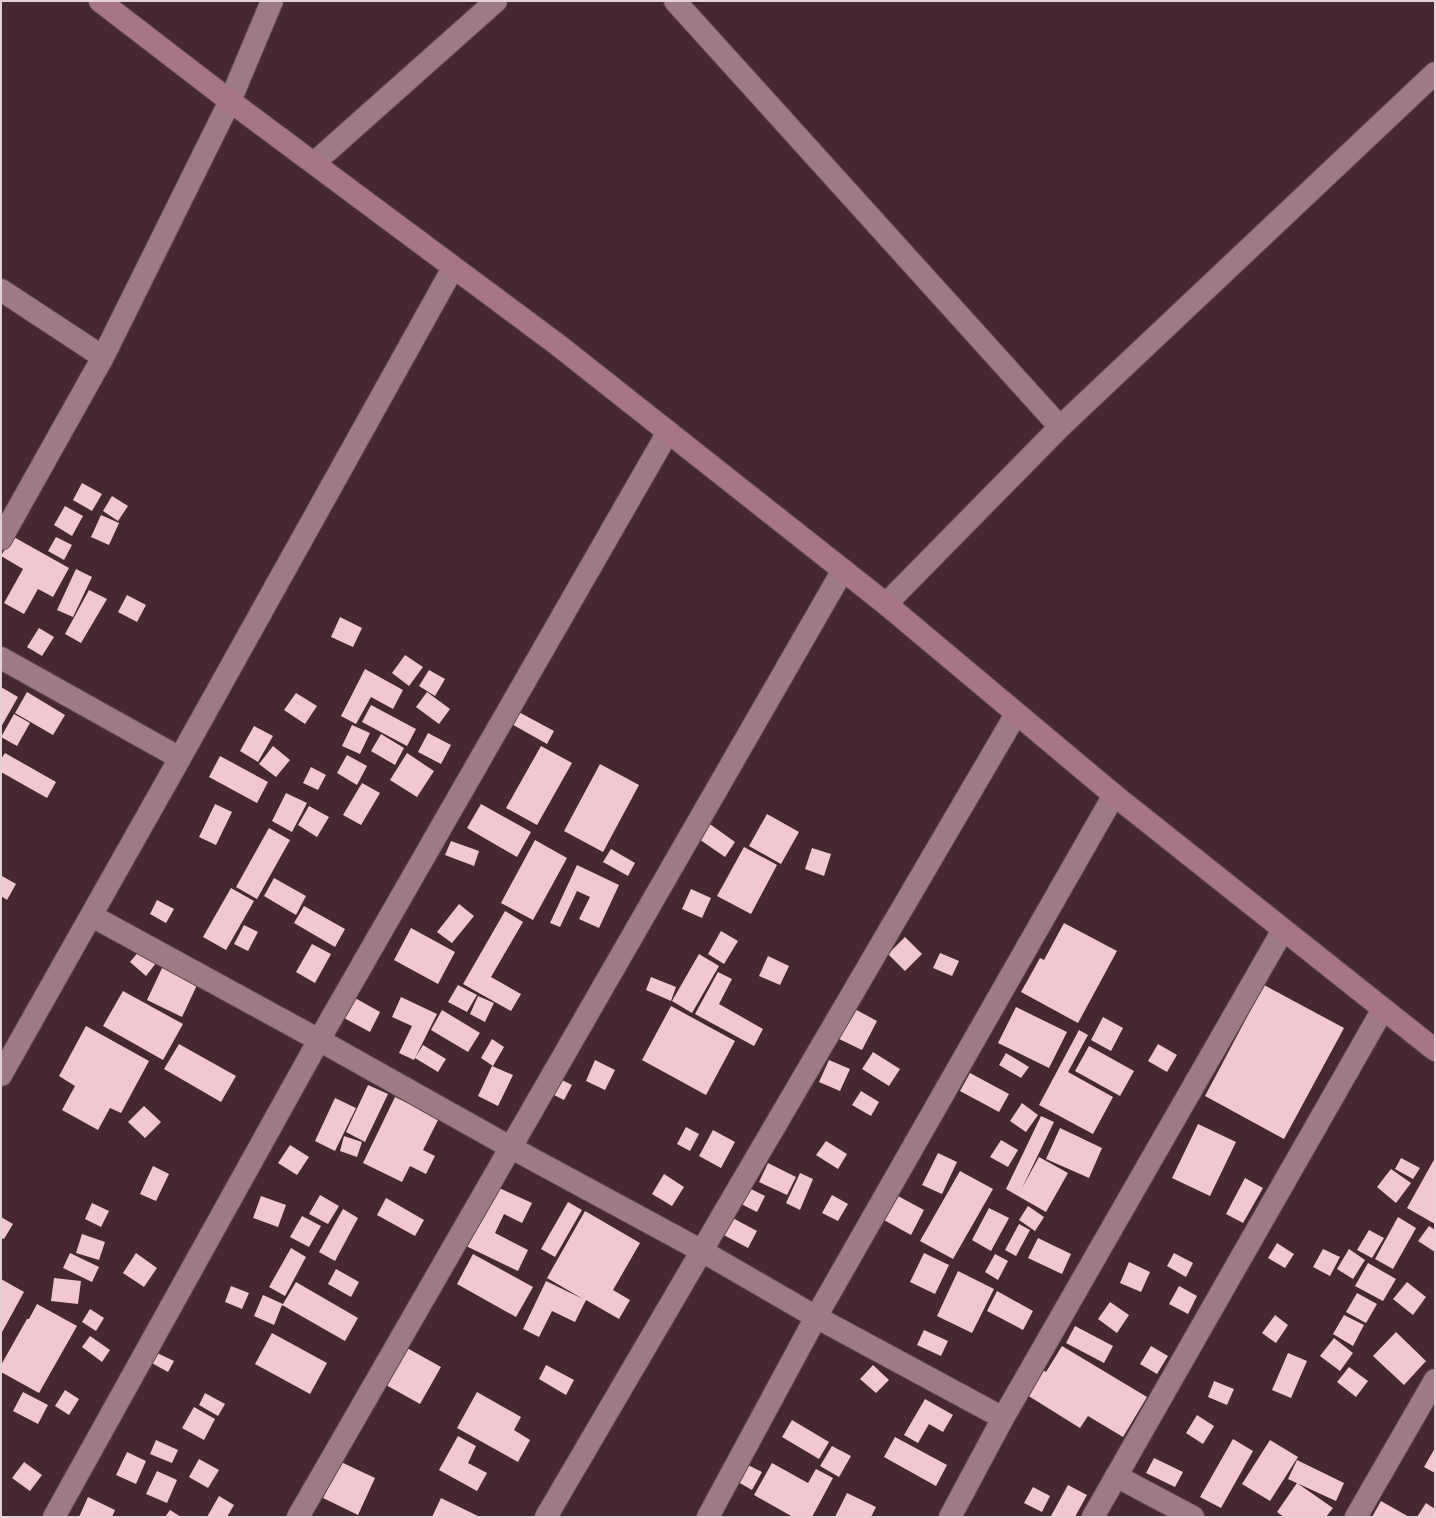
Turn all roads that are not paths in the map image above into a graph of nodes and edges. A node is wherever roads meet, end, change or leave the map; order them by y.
1 (100, 1) edge
2 (272, 1) edge
3 (496, 1) edge
4 (675, 1) edge
5 (1435, 73) edge
6 (230, 101) junction
7 (314, 163) junction
8 (453, 268) junction
9 (1, 290) edge
10 (103, 357) junction
11 (1060, 427) junction
12 (668, 432) junction
13 (1, 538) edge
14 (843, 570) junction
15 (886, 604) junction
16 (1, 658) edge
17 (1016, 714) junction
18 (180, 758) junction
19 (1114, 795) junction
20 (92, 916) junction
21 (1283, 930) junction
22 (1383, 1009) junction
23 (319, 1040) junction
24 (1435, 1050) edge
25 (1, 1075) edge
26 (510, 1147) junction
27 (702, 1252) junction
28 (816, 1317) junction
29 (1435, 1380) edge
30 (1003, 1418) junction
31 (1116, 1476) junction
32 (54, 1517) edge
33 (298, 1517) edge
34 (546, 1517) edge
35 (708, 1517) edge
36 (950, 1517) edge
37 (1093, 1517) edge
38 (1193, 1517) edge
39 (1356, 1517) edge

1 - 6 main road
2 - 6 street
3 - 7 street
4 - 11 street
5 - 11 street
6 - 7 main road
6 - 10 street
7 - 8 main road
8 - 12 main road
8 - 18 street
9 - 10 street
10 - 13 street
11 - 15 street
12 - 14 main road
12 - 23 street
14 - 15 main road
14 - 26 street
15 - 17 main road
16 - 18 street
17 - 19 main road
17 - 27 street
18 - 20 street
19 - 21 main road
19 - 28 street
20 - 23 street
20 - 25 street
21 - 22 main road
21 - 30 street
22 - 24 main road
22 - 31 street
23 - 26 street
23 - 32 street
26 - 27 street
26 - 33 street
27 - 28 street
27 - 34 street
28 - 30 street
28 - 35 street
29 - 39 street
30 - 36 street
31 - 37 street
31 - 38 street

